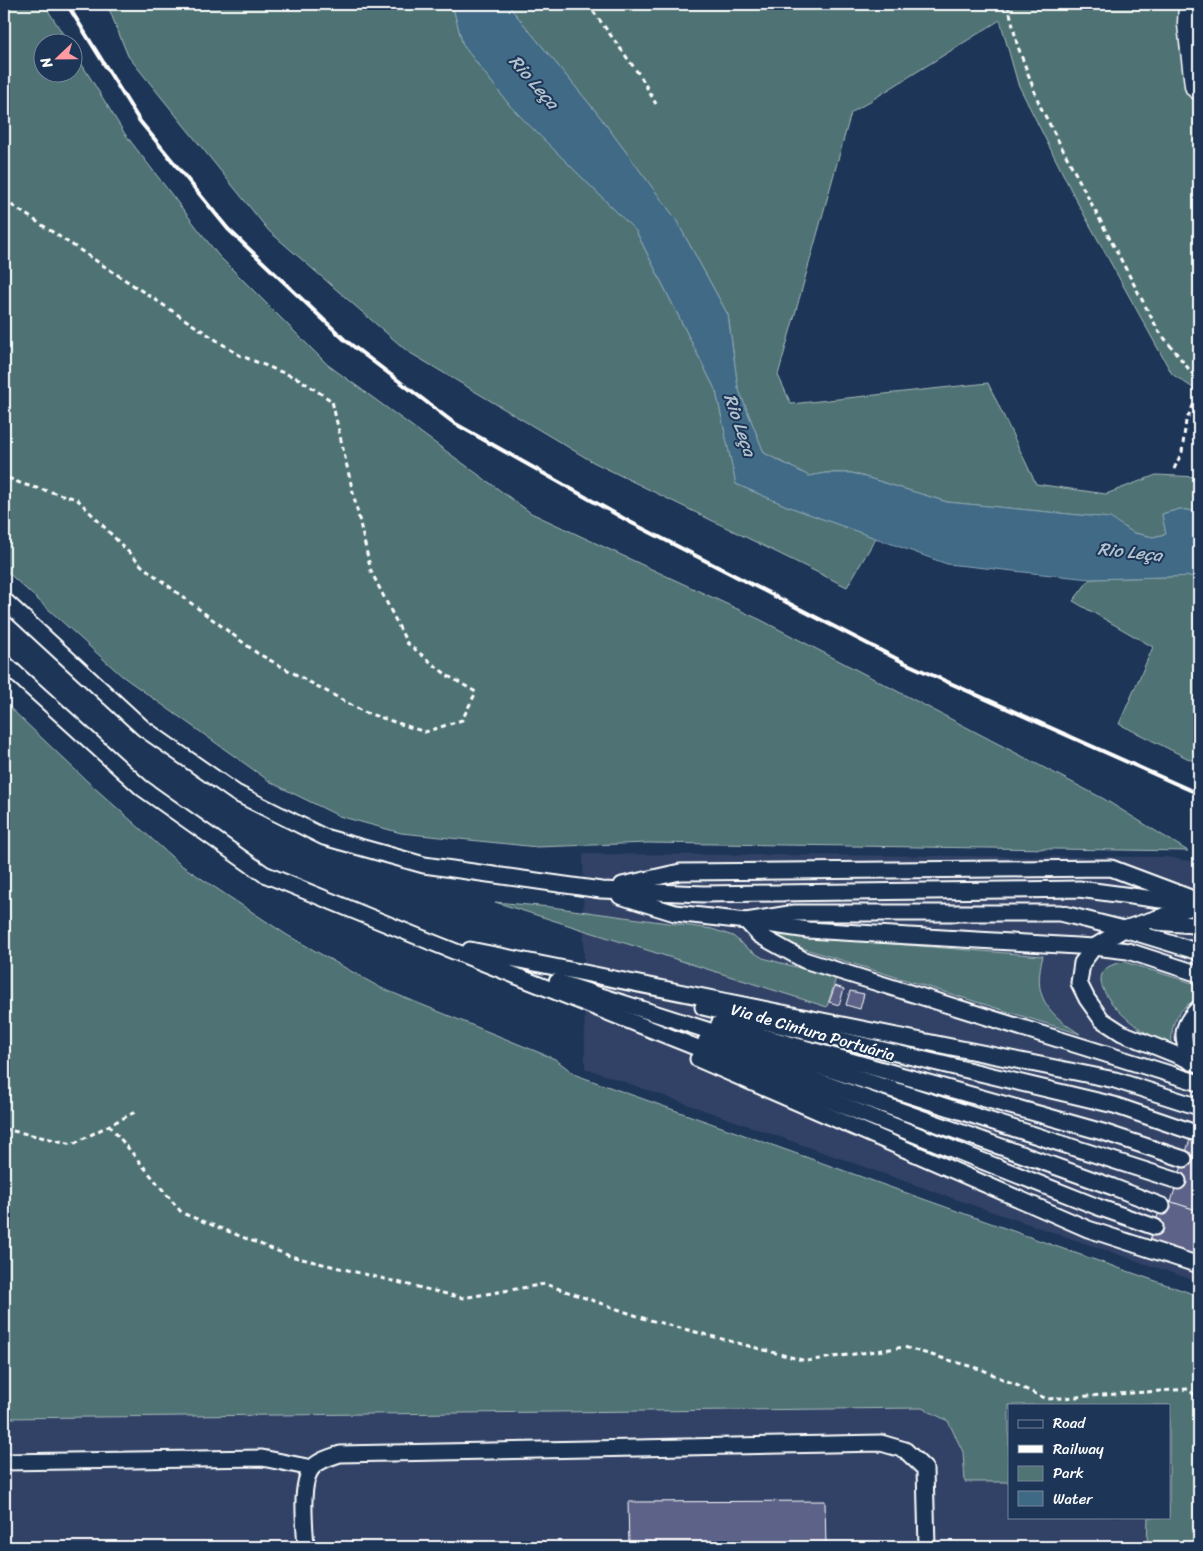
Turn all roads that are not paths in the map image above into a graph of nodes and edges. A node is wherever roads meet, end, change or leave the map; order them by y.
1 (1193, 4) edge
2 (1199, 85) edge
3 (4, 600) edge
4 (4, 663) edge
5 (601, 890) junction
6 (1199, 903) edge
7 (1060, 913) junction
8 (746, 921) junction
9 (1150, 921) junction
10 (1199, 927) edge
11 (1124, 929) junction
12 (431, 942) junction
13 (1094, 947) junction
14 (1199, 952) edge
15 (1199, 974) edge
16 (1199, 1008) edge
17 (1195, 1063) edge
18 (1199, 1083) edge
19 (1199, 1107) edge
20 (1193, 1132) dead end
21 (1184, 1159) dead end
22 (1178, 1181) dead end
23 (1162, 1206) dead end
24 (1154, 1227) dead end
25 (1199, 1266) edge
26 (4, 1462) edge
27 (312, 1468) junction
28 (306, 1547) edge
29 (927, 1547) edge

1 - 2 street
3 - 5 lane
4 - 12 lane
5 - 6 lane
5 - 6 lane
5 - 8 lane
6 - 9 lane
7 - 8 lane
7 - 9 lane
7 - 11 lane
8 - 13 lane
8 - 18 lane
9 - 10 lane
9 - 11 lane
11 - 13 lane
11 - 14 lane
12 - 19 lane
12 - 20 lane
12 - 21 lane, Via de Cintura Portuária
12 - 22 lane
12 - 23 lane
12 - 24 lane
12 - 25 lane
13 - 15 lane
13 - 17 lane
16 - 17 lane
26 - 27 lane
27 - 28 lane
27 - 29 lane

